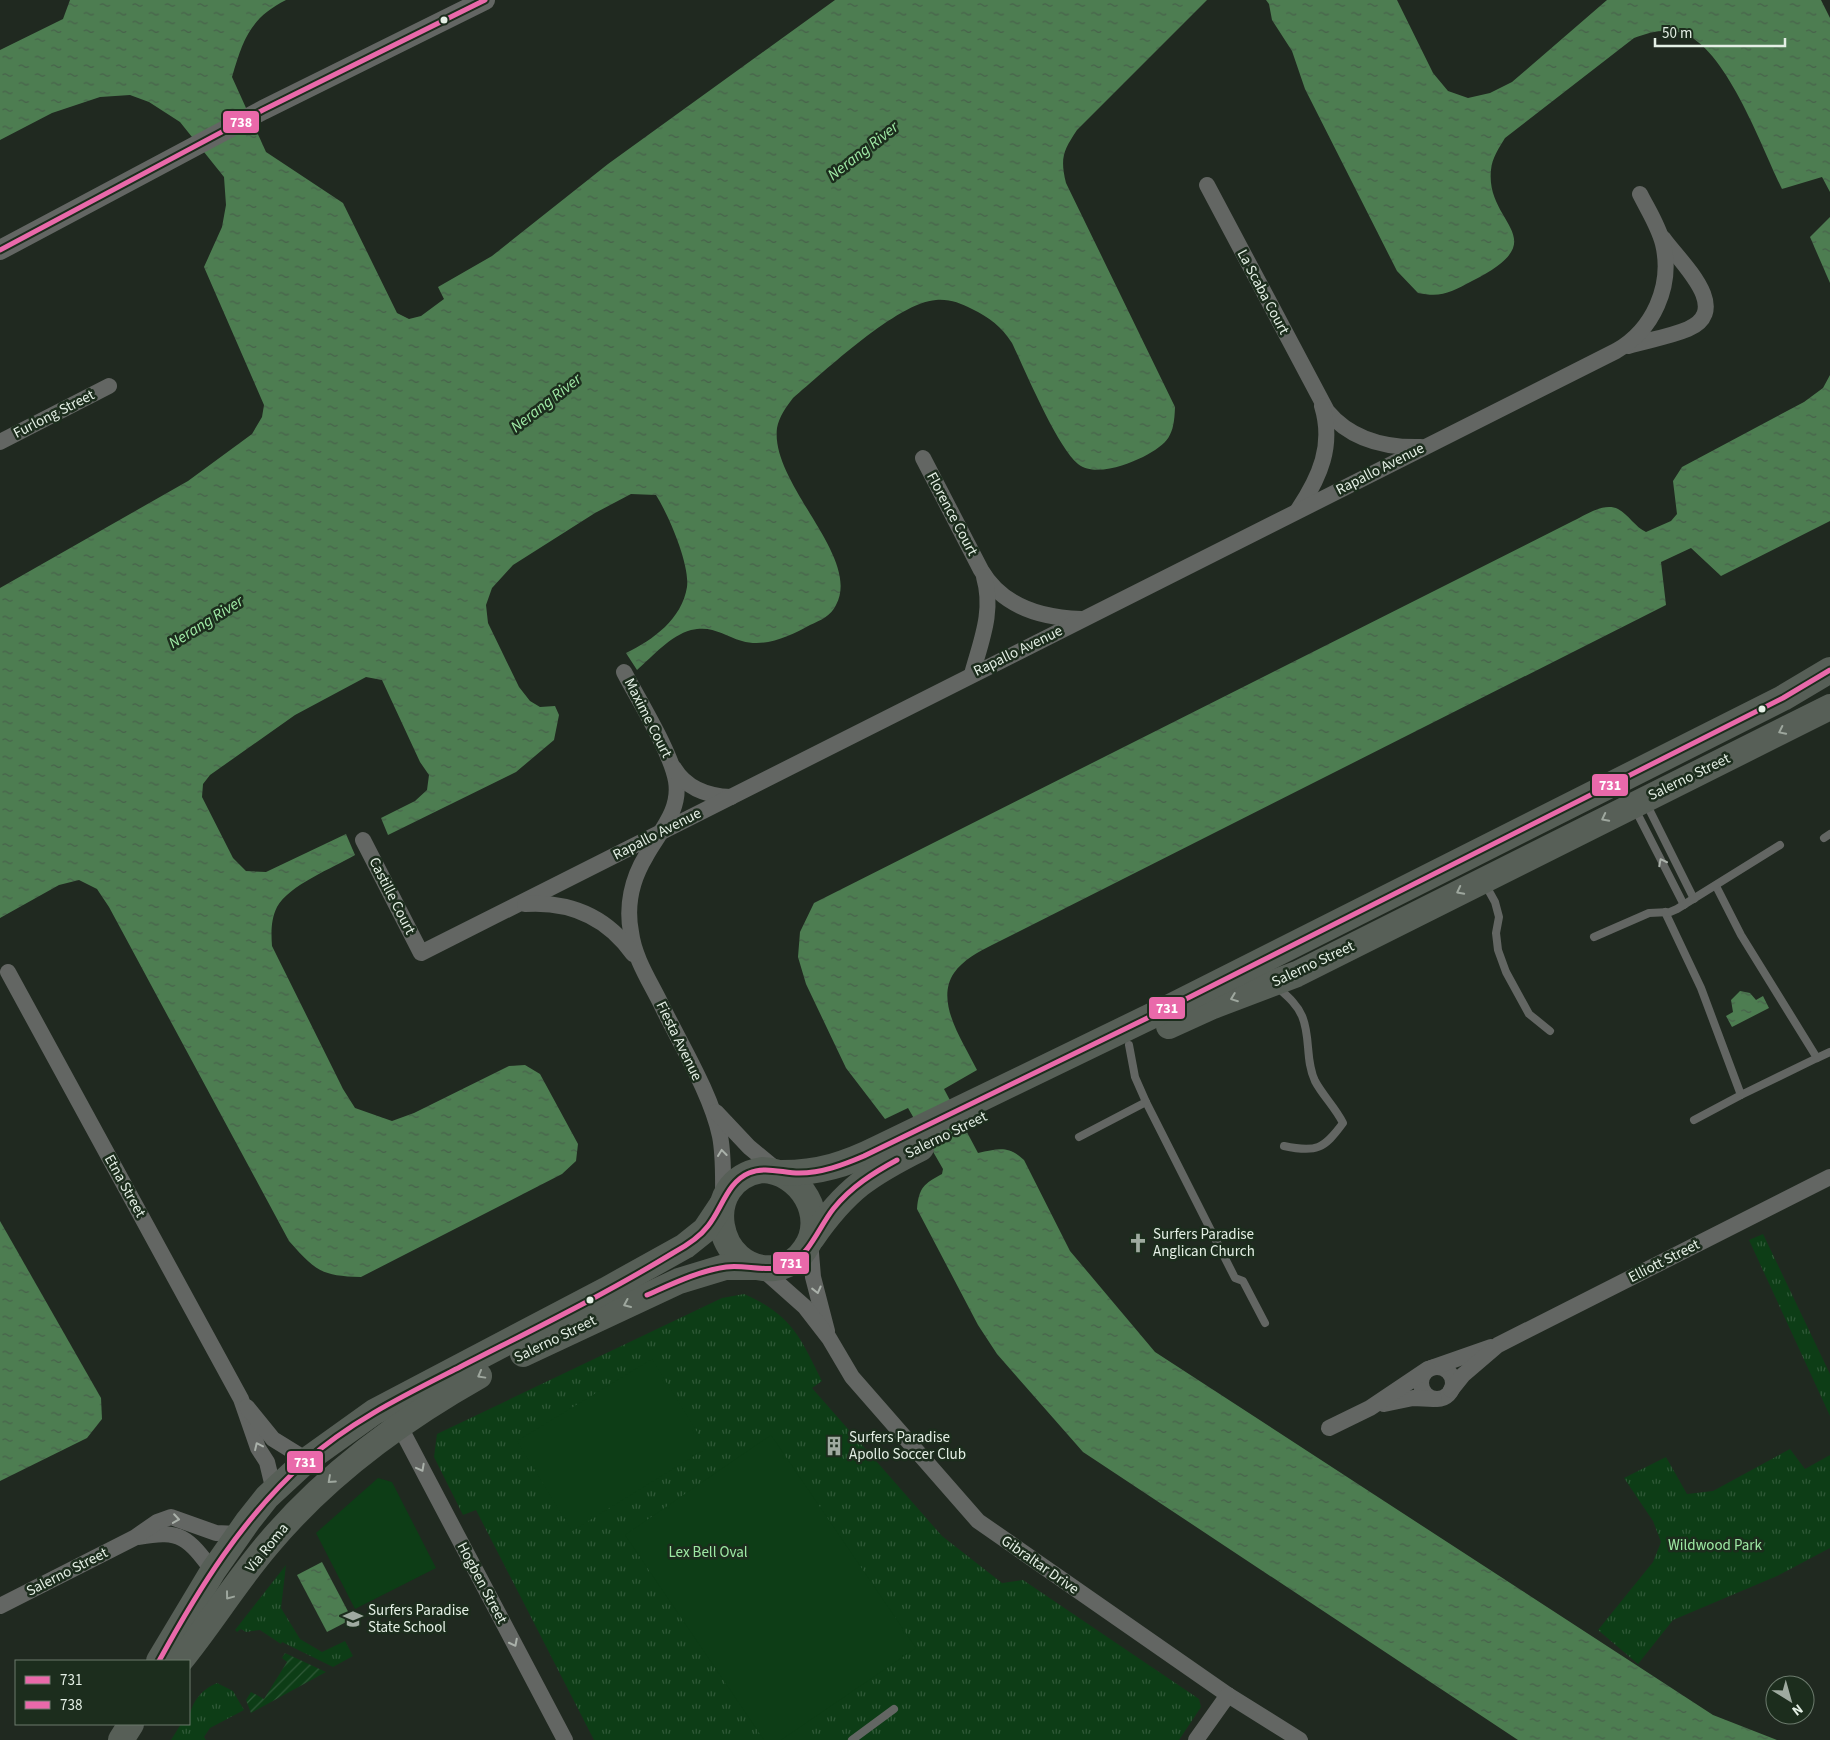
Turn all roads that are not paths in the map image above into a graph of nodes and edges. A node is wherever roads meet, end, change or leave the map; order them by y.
1 (485, 0) edge
2 (1207, 184) dead end
3 (1640, 194) dead end
4 (1658, 230) junction
5 (0, 250) edge
6 (1616, 351) junction
7 (109, 386) dead end
8 (1320, 399) junction
9 (0, 442) edge
10 (1425, 447) junction
11 (923, 458) dead end
12 (1297, 511) junction
13 (981, 570) junction
14 (1083, 619) junction
15 (624, 672) dead end
16 (972, 674) junction
17 (1821, 676) edge
18 (1828, 708) edge
19 (671, 764) junction
20 (731, 797) junction
21 (1638, 802) junction
22 (663, 832) junction
23 (363, 840) dead end
24 (1780, 845) dead end
25 (1482, 880) junction
26 (1716, 886) junction
27 (1694, 899) junction
28 (520, 904) junction
29 (1684, 905) junction
30 (1665, 912) junction
31 (1594, 937) dead end
32 (421, 953) joint
33 (8, 972) dead end
34 (646, 975) junction
35 (1274, 984) junction
36 (1550, 1031) dead end
37 (1126, 1038) junction
38 (1830, 1052) edge
39 (1817, 1058) junction
40 (1741, 1095) junction
41 (1146, 1102) junction
42 (712, 1107) junction
43 (1694, 1120) dead end
44 (923, 1137) junction
45 (1079, 1137) dead end
46 (1284, 1146) dead end
47 (781, 1173) junction
48 (1830, 1177) edge
49 (722, 1204) junction
50 (811, 1240) junction
51 (758, 1268) junction
52 (1265, 1323) dead end
53 (829, 1338) junction
54 (1498, 1345) junction
55 (1430, 1369) junction
56 (1451, 1390) junction
57 (241, 1399) junction
58 (1436, 1399) junction
59 (1370, 1408) junction
60 (399, 1425) junction
61 (1329, 1428) dead end
62 (328, 1442) joint
63 (368, 1448) joint
64 (307, 1460) junction
65 (274, 1491) junction
66 (238, 1534) junction
67 (134, 1538) junction
68 (261, 1553) junction
69 (217, 1565) junction
70 (0, 1606) edge
71 (160, 1660) edge
72 (181, 1660) edge
73 (1228, 1695) junction
74 (894, 1709) dead end
75 (129, 1725) edge
76 (121, 1740) edge
77 (565, 1740) edge
78 (852, 1740) edge
79 (1196, 1740) edge
80 (1300, 1740) edge

1 - 5 street
2 - 8 street, La Scaba Court
3 - 4 street, Rapallo Avenue
4 - 6 street, Rapallo Avenue
4 - 6 street, Rapallo Avenue
6 - 10 street, Rapallo Avenue
7 - 9 street, Furlong Street
8 - 10 street, La Scaba Court
8 - 12 street, La Scaba Court
10 - 12 street, Rapallo Avenue
11 - 13 street, Florence Court
12 - 14 street, Rapallo Avenue
13 - 14 street, Florence Court
13 - 16 street, Florence Court
14 - 16 street, Rapallo Avenue
15 - 19 street, Maxime Court
16 - 20 street, Rapallo Avenue
17 - 18 main road
17 - 37 main road, Salerno Street
18 -> 21 main road, Salerno Street
19 - 20 street, Maxime Court
19 - 22 street, Maxime Court
20 - 22 street, Rapallo Avenue
21 -> 25 main road, Salerno Street
21 - 27 lane
29 -> 21 lane
22 - 28 street, Rapallo Avenue
22 - 34 street, Fiesta Avenue
23 - 32 street, Castille Court
24 - 26 lane
25 -> 35 main road, Salerno Street
25 - 36 lane
26 - 27 lane
26 - 39 lane
27 - 29 lane
28 - 32 street, Rapallo Avenue
28 - 34 street, Fiesta Avenue
29 - 30 lane
30 - 31 lane
30 - 40 lane
33 - 57 street, Etna Street
34 - 42 street, Fiesta Avenue
35 -> 37 main road, Salerno Street
35 - 46 lane
37 - 41 lane
37 - 44 main road, Salerno Street
38 - 39 lane
39 - 40 lane
40 - 43 lane
41 - 45 lane
41 - 52 lane
42 - 47 street, Fiesta Avenue
49 -> 42 street, Fiesta Avenue
44 - 47 main road, Salerno Street
44 - 50 main road, Salerno Street
47 - 49 main road
47 - 50 main road
48 - 54 street, Elliott Street
49 - 51 main road
49 - 62 main road, Salerno Street
50 - 51 main road
50 -> 53 street, Gibraltar Drive
51 - 53 street, Gibraltar Drive
51 -> 60 main road, Salerno Street
53 - 73 street, Gibraltar Drive
54 - 55 street, Elliott Street
54 - 56 street, Elliott Street
55 - 56 street
55 - 58 street
55 - 59 street, Elliott Street
56 - 58 street
57 - 64 street, Etna Street
65 -> 57 street, Etna Street
58 - 59 street, Elliott Street
59 - 61 street, Elliott Street
60 - 63 main road, Salerno Street
60 -> 77 street, Hogben Street
62 - 64 main road, Via Roma
63 -> 68 main road, Via Roma
64 - 65 main road, Via Roma
65 - 66 main road, Via Roma
67 -> 66 street, Salerno Street
66 - 69 main road, Via Roma
67 - 69 street, Salerno Street
67 - 70 street, Salerno Street
68 - 69 street
68 -> 72 main road, Via Roma
69 - 71 main road, Via Roma
73 - 79 street
73 - 80 street, Gibraltar Drive
74 - 78 lane
75 - 76 main road

